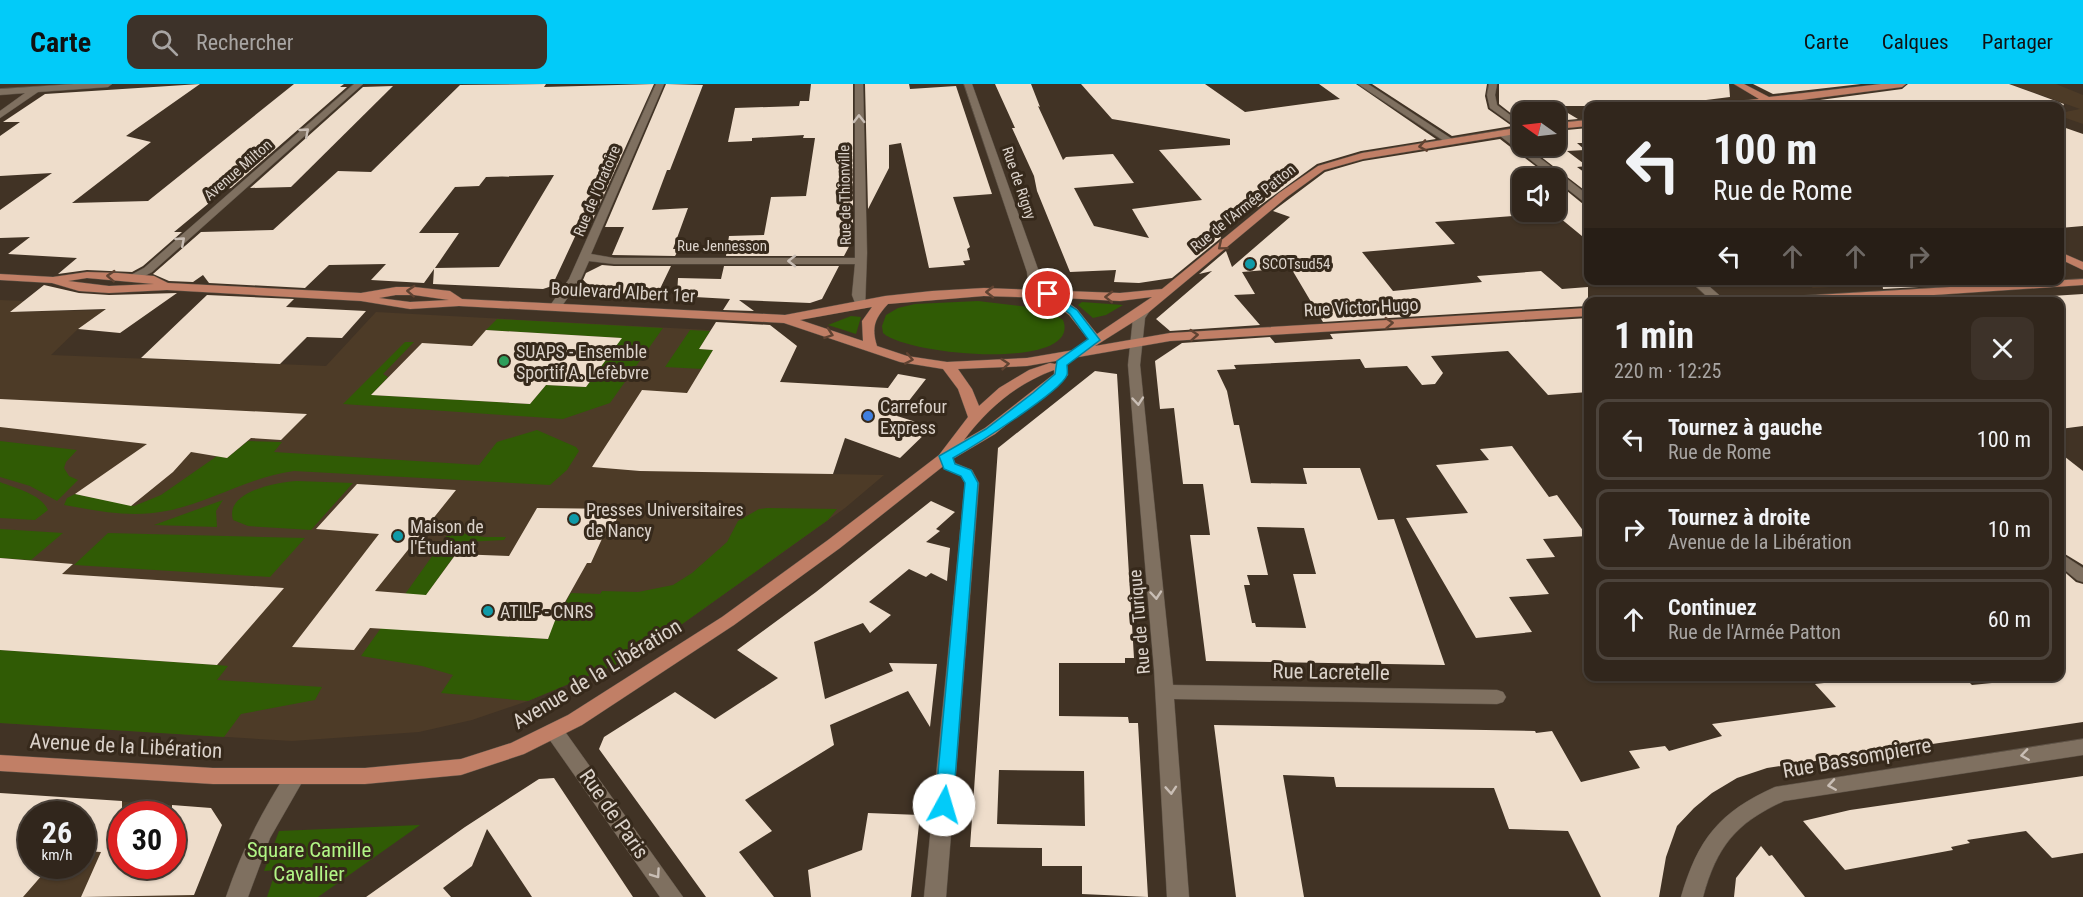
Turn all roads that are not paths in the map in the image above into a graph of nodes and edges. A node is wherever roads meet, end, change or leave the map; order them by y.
1 (108, 84) edge
2 (359, 84) edge
3 (660, 84) edge
4 (859, 84) edge
5 (968, 84) edge
6 (1362, 84) edge
7 (1493, 84) edge
8 (1738, 84) edge
9 (1902, 84) edge
10 (40, 87) edge
11 (0, 92) edge
12 (1770, 100) junction
13 (1753, 102) edge
14 (1774, 102) edge
15 (0, 115) edge
16 (1512, 121) edge
17 (1584, 123) edge
18 (1566, 125) edge
19 (1512, 131) edge
20 (1502, 133) junction
21 (1450, 141) junction
22 (1584, 197) edge
23 (585, 257) junction
24 (2064, 257) edge
25 (860, 261) junction
26 (2083, 267) edge
27 (0, 277) edge
28 (135, 277) junction
29 (53, 280) junction
30 (2083, 282) edge
31 (2064, 283) edge
32 (1700, 285) edge
33 (2035, 285) edge
34 (167, 286) junction
35 (1167, 292) junction
36 (1029, 293) junction
37 (1048, 294) junction
38 (1715, 297) edge
39 (1845, 297) edge
40 (885, 300) junction
41 (861, 305) junction
42 (555, 307) junction
43 (1145, 309) junction
44 (1584, 312) edge
45 (785, 319) junction
46 (1095, 340) junction
47 (1137, 343) junction
48 (872, 349) junction
49 (1076, 355) junction
50 (1061, 364) junction
51 (947, 366) junction
52 (975, 417) junction
53 (946, 456) junction
54 (2064, 561) edge
55 (2083, 576) edge
56 (1164, 692) junction
57 (1497, 697) dead end
58 (554, 731) junction
59 (2083, 747) edge
60 (0, 763) edge
61 (295, 777) junction
62 (237, 897) edge
63 (672, 897) edge
64 (935, 897) edge
65 (1178, 897) edge
66 (1692, 897) edge

1 - 10 street
28 -> 2 street, Avenue Milton
3 - 23 street, Rue de l'Oratoire
25 -> 4 street, Rue de Thionville
5 - 36 street, Rue de Rigny
6 - 21 street
7 - 16 street
8 - 12 main road
9 - 12 main road
10 - 11 street
10 - 15 street
12 - 13 main road
12 - 14 main road
17 - 18 main road
19 - 20 main road, Rue de l'Armée Patton
20 - 21 main road, Rue de l'Armée Patton
20 - 22 street
21 -> 35 main road, Rue de l'Armée Patton
25 -> 23 street, Rue Jennesson
23 - 42 street, Rue de l'Oratoire
24 - 26 main road
25 - 41 street, Rue de Thionville
27 - 29 main road, Boulevard Albert 1er
28 -> 29 main road, Boulevard Albert 1er
28 - 34 main road, Boulevard Albert 1er
29 - 34 main road, Boulevard Albert 1er
30 - 31 main road
32 - 38 street
33 - 39 main road
34 - 42 main road, Boulevard Albert 1er
35 -> 37 main road
35 - 43 main road, Rue de l'Armée Patton
36 - 37 main road, Boulevard Albert 1er
36 -> 40 main road, Boulevard Albert 1er
37 - 46 main road
40 - 41 main road, Boulevard Albert 1er
40 - 48 main road
41 - 45 main road, Boulevard Albert 1er
42 - 45 main road, Boulevard Albert 1er
43 - 46 main road, Rue de l'Armée Patton
43 - 47 street
47 -> 44 main road, Rue Victor Hugo
45 -> 48 main road, Boulevard Albert 1er
46 - 49 main road, Rue de l'Armée Patton
47 - 49 main road, Rue Victor Hugo
47 -> 56 street, Rue de Turique
48 -> 51 main road, Boulevard Albert 1er
49 - 50 main road, Rue de l'Armée Patton
51 -> 49 main road, Rue Victor Hugo
50 - 52 main road, Avenue de la Libération
50 - 53 main road, Avenue de la Libération
51 - 52 main road
52 - 53 main road, Avenue de la Libération
53 - 58 main road, Avenue de la Libération
53 - 64 street
54 - 55 street
56 - 57 street, Rue Lacretelle
56 -> 65 street, Rue de Turique
58 - 61 main road, Avenue de la Libération
58 -> 63 street, Rue de Paris
59 -> 66 street, Rue Bassompierre
60 - 61 main road, Avenue de la Libération
61 - 62 street

